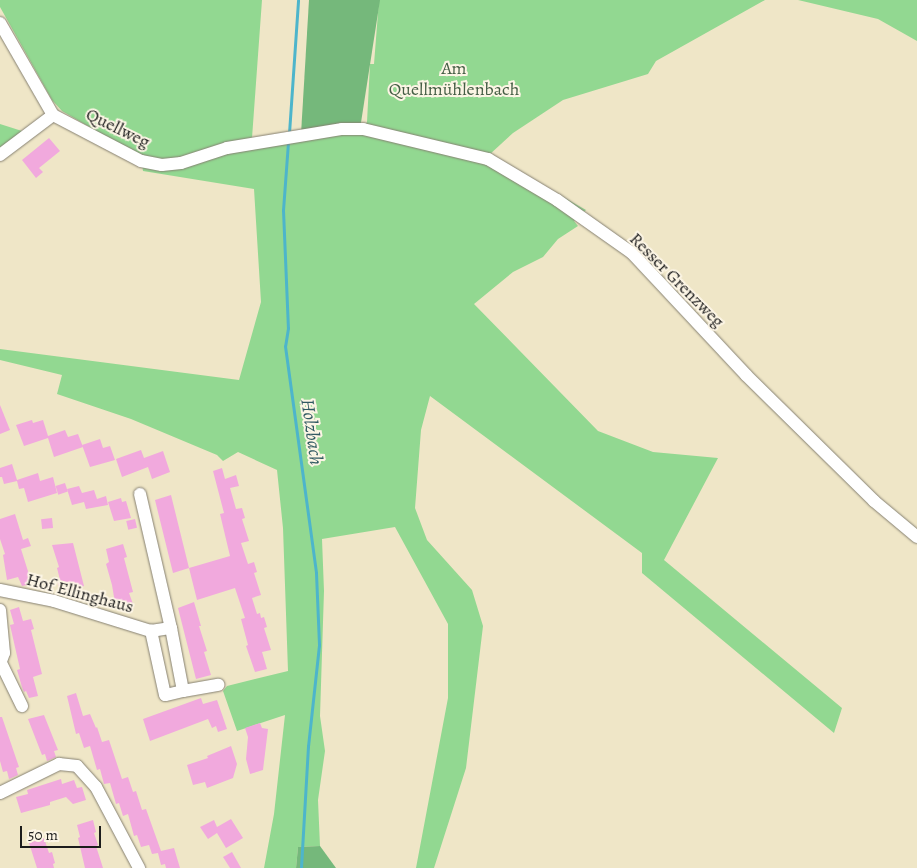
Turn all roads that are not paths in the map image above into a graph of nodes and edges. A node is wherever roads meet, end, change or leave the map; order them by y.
1 (0, 23) edge
2 (53, 116) junction
3 (363, 129) joint
4 (0, 155) edge
5 (140, 494) dead end
6 (917, 537) edge
7 (0, 590) edge
8 (0, 610) edge
9 (171, 628) junction
10 (151, 631) junction
11 (0, 664) edge
12 (218, 685) dead end
13 (183, 691) junction
14 (22, 706) dead end
15 (0, 793) edge
16 (139, 868) edge

1 - 2 street
2 - 3 street, Quellweg
2 - 4 street
3 - 6 street, Resser Grenzweg
5 - 9 street
7 - 10 street, Hof Ellinghaus
8 - 11 street
9 - 10 street, Hof Ellinghaus
9 - 13 street
10 - 13 street, Hof Ellinghaus
11 - 14 street
12 - 13 street, Hof Ellinghaus
15 - 16 street

